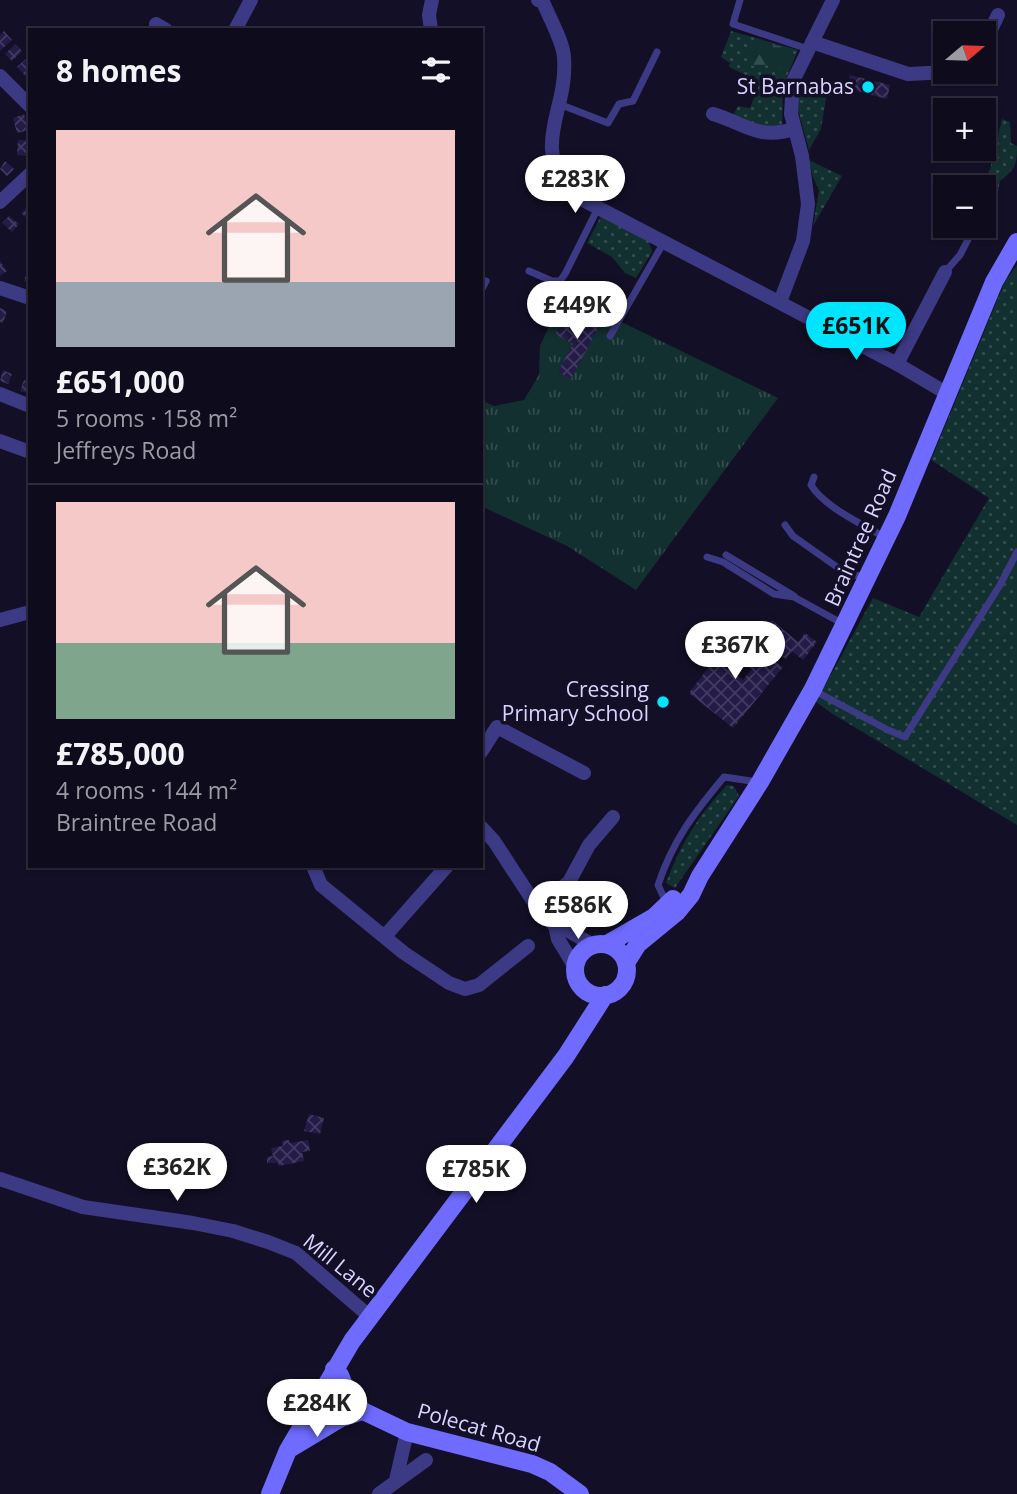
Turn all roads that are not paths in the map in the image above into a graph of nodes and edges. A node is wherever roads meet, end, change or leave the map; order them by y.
1 (251, 0) edge
2 (432, 0) edge
3 (740, 0) edge
4 (833, 0) edge
5 (542, 1) edge
6 (998, 15) dead end
7 (995, 21) edge
8 (236, 28) edge
9 (431, 28) edge
10 (810, 46) junction
11 (657, 52) dead end
12 (933, 73) edge
13 (0, 76) edge
14 (28, 104) edge
15 (558, 104) junction
16 (713, 114) dead end
17 (794, 129) junction
18 (28, 176) edge
19 (0, 202) edge
20 (598, 208) junction
21 (969, 238) edge
22 (664, 242) junction
23 (1017, 242) edge
24 (528, 271) dead end
25 (945, 272) joint
26 (486, 281) dead end
27 (0, 288) edge
28 (483, 288) edge
29 (28, 297) edge
30 (780, 302) junction
31 (610, 336) dead end
32 (897, 364) junction
33 (0, 394) edge
34 (948, 394) junction
35 (28, 405) edge
36 (1, 444) edge
37 (28, 451) edge
38 (814, 477) dead end
39 (785, 525) dead end
40 (887, 539) junction
41 (1017, 552) edge
42 (726, 555) dead end
43 (707, 557) dead end
44 (868, 579) junction
45 (794, 597) junction
46 (28, 612) edge
47 (0, 621) edge
48 (846, 625) junction
49 (813, 689) junction
50 (483, 749) edge
51 (583, 773) dead end
52 (760, 782) junction
53 (613, 817) dead end
54 (483, 829) edge
55 (314, 868) edge
56 (445, 868) edge
57 (700, 876) junction
58 (668, 904) junction
59 (537, 907) junction
60 (555, 926) junction
61 (385, 936) junction
62 (600, 945) junction
63 (528, 946) dead end
64 (626, 963) junction
65 (575, 967) junction
66 (581, 986) junction
67 (605, 995) junction
68 (584, 1026) junction
69 (0, 1179) edge
70 (369, 1316) junction
71 (334, 1369) junction
72 (362, 1411) junction
73 (407, 1432) junction
74 (288, 1450) junction
75 (426, 1460) dead end
76 (396, 1480) junction
77 (270, 1494) edge
78 (379, 1494) edge
79 (580, 1494) edge

1 - 8 street
2 - 9 street
3 - 10 lane
4 - 10 street
5 - 15 street
6 - 7 street
10 - 12 street
10 - 17 street
11 - 15 lane
13 - 14 street
15 - 20 street
16 - 17 street
17 - 30 street
18 - 19 street
20 - 22 street
20 - 24 lane
21 - 25 lane
22 - 30 street
22 - 31 lane
23 - 34 main road, Braintree Road
25 - 32 street
26 - 28 lane
27 - 29 street
30 - 32 street
32 - 34 street
33 - 35 street
34 - 40 main road, Braintree Road
36 - 37 street
38 - 40 lane
39 - 44 lane
40 - 44 main road, Braintree Road
41 - 49 lane
42 - 45 lane
43 - 45 lane
44 - 48 main road, Braintree Road
45 - 48 lane
46 - 47 street
48 - 49 main road, Braintree Road
49 - 52 main road, Braintree Road
50 - 51 street
52 - 57 main road, Braintree Road
52 - 58 lane
53 - 59 street
54 - 59 street
55 - 61 street
56 - 61 street
57 - 58 main road, Braintree Road
57 - 64 main road, Braintree Road
58 - 62 main road, Braintree Road
59 - 60 street
60 - 62 street
60 - 65 street
61 - 63 street
62 - 64 main road
62 - 65 main road
64 - 67 main road
65 - 66 main road
66 - 67 main road
66 - 68 main road
67 - 68 main road
68 - 70 main road
69 - 70 street, Mill Lane
70 - 71 main road
71 - 72 main road
71 - 74 main road
72 - 73 main road, Polecat Road
72 - 74 main road
73 - 76 street
73 - 79 main road, Polecat Road
74 - 77 main road
75 - 76 street
76 - 78 street

